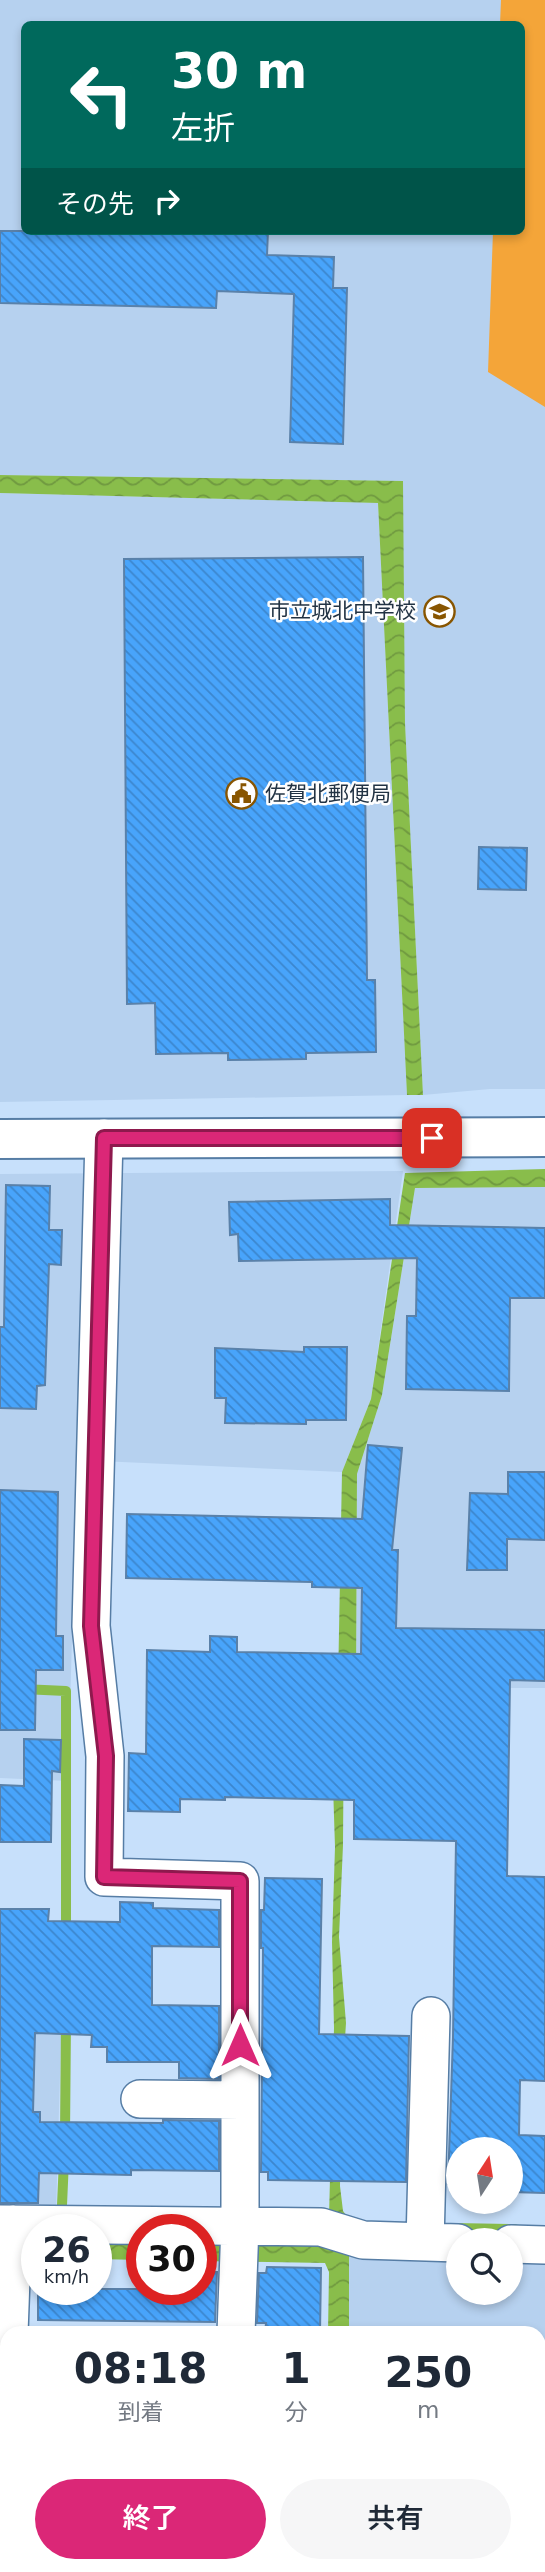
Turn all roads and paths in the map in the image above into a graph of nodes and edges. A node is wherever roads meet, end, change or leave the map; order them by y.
1 (545, 1137) edge
2 (104, 1138) junction
3 (0, 1139) edge
4 (431, 2016) dead end
5 (140, 2099) dead end
6 (240, 2100) junction
7 (6, 2224) edge
8 (240, 2225) junction
9 (436, 2232) edge
10 (523, 2244) edge
11 (545, 2245) edge
12 (9, 2326) edge
13 (236, 2326) edge

1 - 2 street
2 - 3 street
2 - 6 street
4 - 9 street
5 - 6 street
6 - 8 street
7 - 8 street
7 - 12 street
8 - 9 street
8 - 13 street
10 - 11 street

